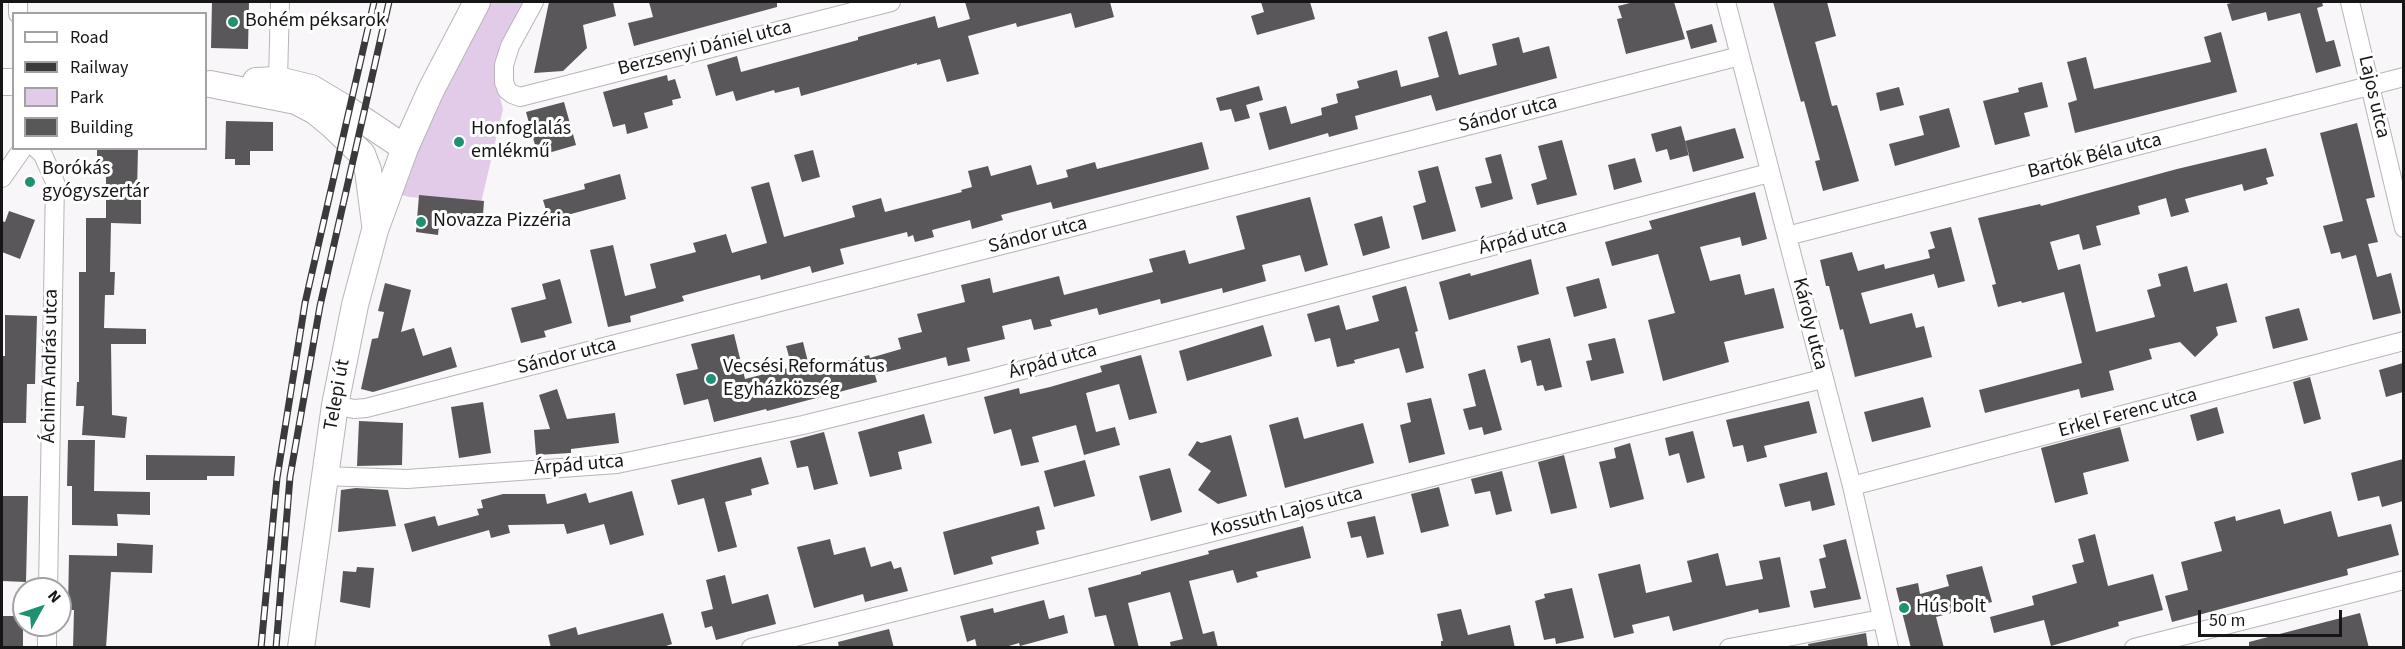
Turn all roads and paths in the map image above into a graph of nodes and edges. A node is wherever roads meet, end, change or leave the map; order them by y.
1 (280, 2) edge
2 (477, 2) edge
3 (534, 2) edge
4 (891, 2) edge
5 (1726, 2) edge
6 (2350, 2) edge
7 (1740, 56) junction
8 (2403, 77) edge
9 (278, 80) junction
10 (208, 84) edge
11 (2370, 86) junction
12 (405, 148) junction
13 (22, 150) edge
14 (38, 150) edge
15 (362, 153) junction
16 (1769, 173) junction
17 (2, 178) edge
18 (2403, 228) edge
19 (375, 230) junction
20 (1787, 236) junction
21 (2403, 341) edge
22 (1822, 379) junction
23 (335, 405) junction
24 (324, 476) junction
25 (1852, 486) junction
26 (48, 577) edge
27 (2403, 580) edge
28 (1881, 619) junction
29 (301, 648) edge
30 (751, 648) edge
31 (1729, 648) edge
32 (1889, 648) edge
33 (2134, 648) edge

1 - 9 street
2 - 12 main road, Telepi út
3 - 4 street, Berzsenyi Dániel utca
5 - 7 street, Károly utca
6 - 11 street, Lajos utca
7 - 16 street, Károly utca
7 - 23 street, Sándor utca
8 - 11 street, Bartók Béla utca
9 - 10 main road
9 - 12 main road
10 - 15 main road
11 - 18 street, Lajos utca
11 - 20 street, Bartók Béla utca
12 - 15 main road
12 - 19 main road, Telepi út
13 - 17 street
14 - 26 street, Áchim András utca
15 - 19 main road
16 - 20 street, Károly utca
16 - 24 street, Árpád utca
19 - 23 main road, Telepi út
20 - 22 street, Károly utca
21 - 25 street, Erkel Ferenc utca
22 - 25 street, Károly utca
22 - 30 street, Kossuth Lajos utca
23 - 24 main road, Telepi út
24 - 29 main road, Telepi út
25 - 28 street, Károly utca
27 - 33 street
28 - 31 street
28 - 32 street, Károly utca

